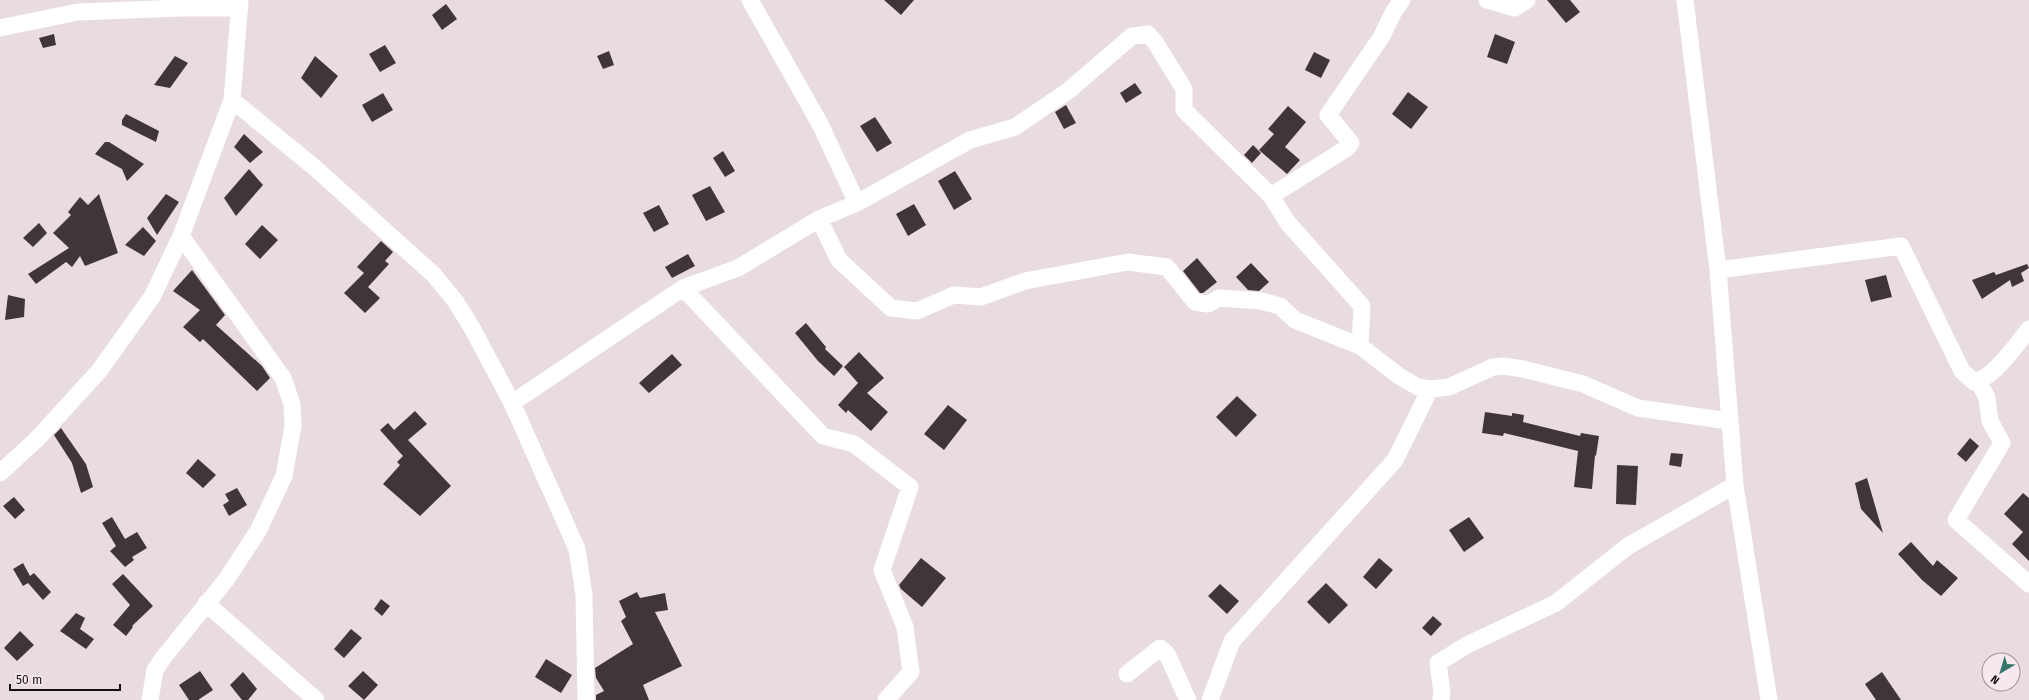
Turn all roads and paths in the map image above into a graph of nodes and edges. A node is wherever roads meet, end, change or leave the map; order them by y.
1 (750, 0) edge
2 (1402, 0) edge
3 (1486, 0) edge
4 (1528, 0) edge
5 (1686, 0) edge
6 (240, 4) edge
7 (0, 13) edge
8 (6, 26) edge
9 (232, 100) junction
10 (1271, 196) junction
11 (857, 203) junction
12 (819, 219) junction
13 (182, 236) junction
14 (1718, 270) junction
15 (683, 288) junction
16 (2029, 330) edge
17 (1360, 346) junction
18 (1980, 382) junction
19 (1430, 390) junction
20 (512, 403) junction
21 (1729, 421) junction
22 (0, 473) edge
23 (1735, 485) junction
24 (2029, 584) edge
25 (206, 603) junction
26 (1127, 674) dead end
27 (150, 700) edge
28 (316, 700) edge
29 (586, 700) edge
30 (886, 700) edge
31 (1188, 700) edge
32 (1210, 700) edge
33 (1441, 700) edge
34 (1769, 700) edge

1 - 11 street
2 - 10 street
3 - 4 street
5 - 14 street
6 - 8 street
6 - 9 street
7 - 8 street
9 - 13 street
9 - 20 street
10 - 11 street
10 - 17 street
11 - 12 street
12 - 15 street
12 - 17 street
13 - 22 street
13 - 25 street
14 - 18 street
14 - 21 street
15 - 20 street
15 - 30 street
16 - 18 street
17 - 19 street
18 - 24 street
19 - 21 street
19 - 32 street
20 - 29 street
21 - 23 street
23 - 33 street
23 - 34 street
25 - 27 street
25 - 28 street
26 - 31 street

